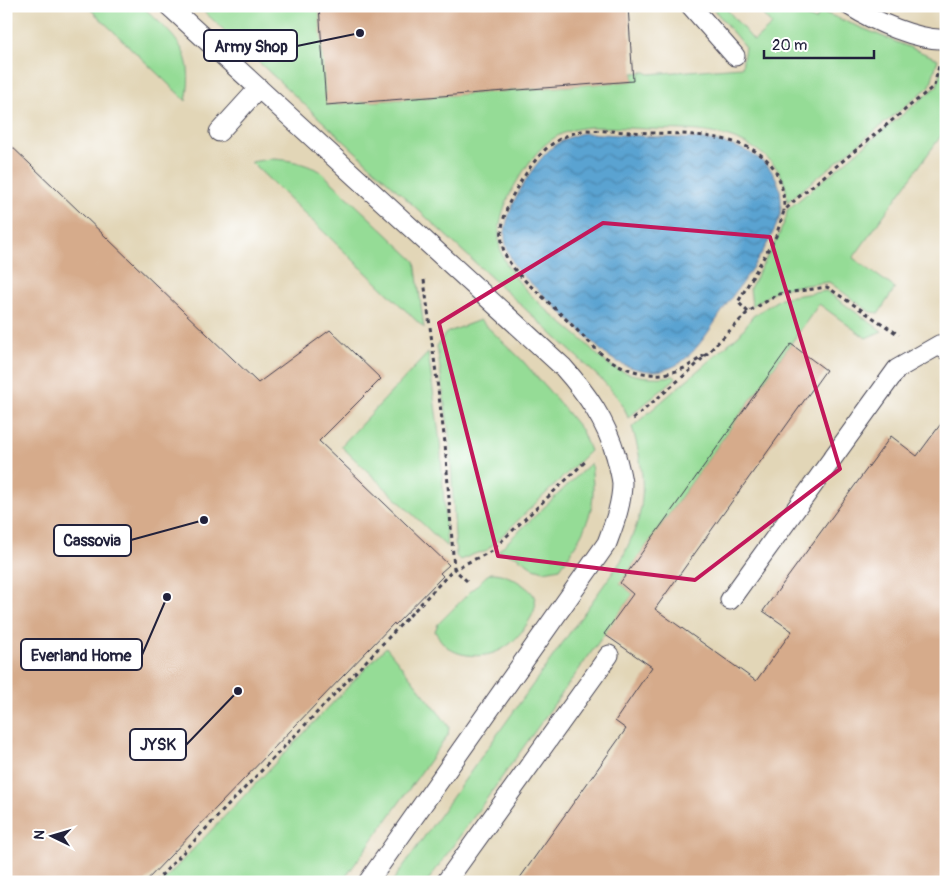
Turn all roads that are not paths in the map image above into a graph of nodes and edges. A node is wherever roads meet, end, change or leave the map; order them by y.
1 (169, 6) edge
2 (691, 6) edge
3 (850, 6) edge
4 (946, 39) edge
5 (735, 56) dead end
6 (259, 88) junction
7 (219, 132) dead end
8 (943, 343) edge
9 (730, 600) dead end
10 (609, 655) dead end
11 (368, 882) edge
12 (446, 882) edge

1 - 6 lane
2 - 5 lane
3 - 4 lane
6 - 7 lane
6 - 11 lane
8 - 9 lane
10 - 12 lane

